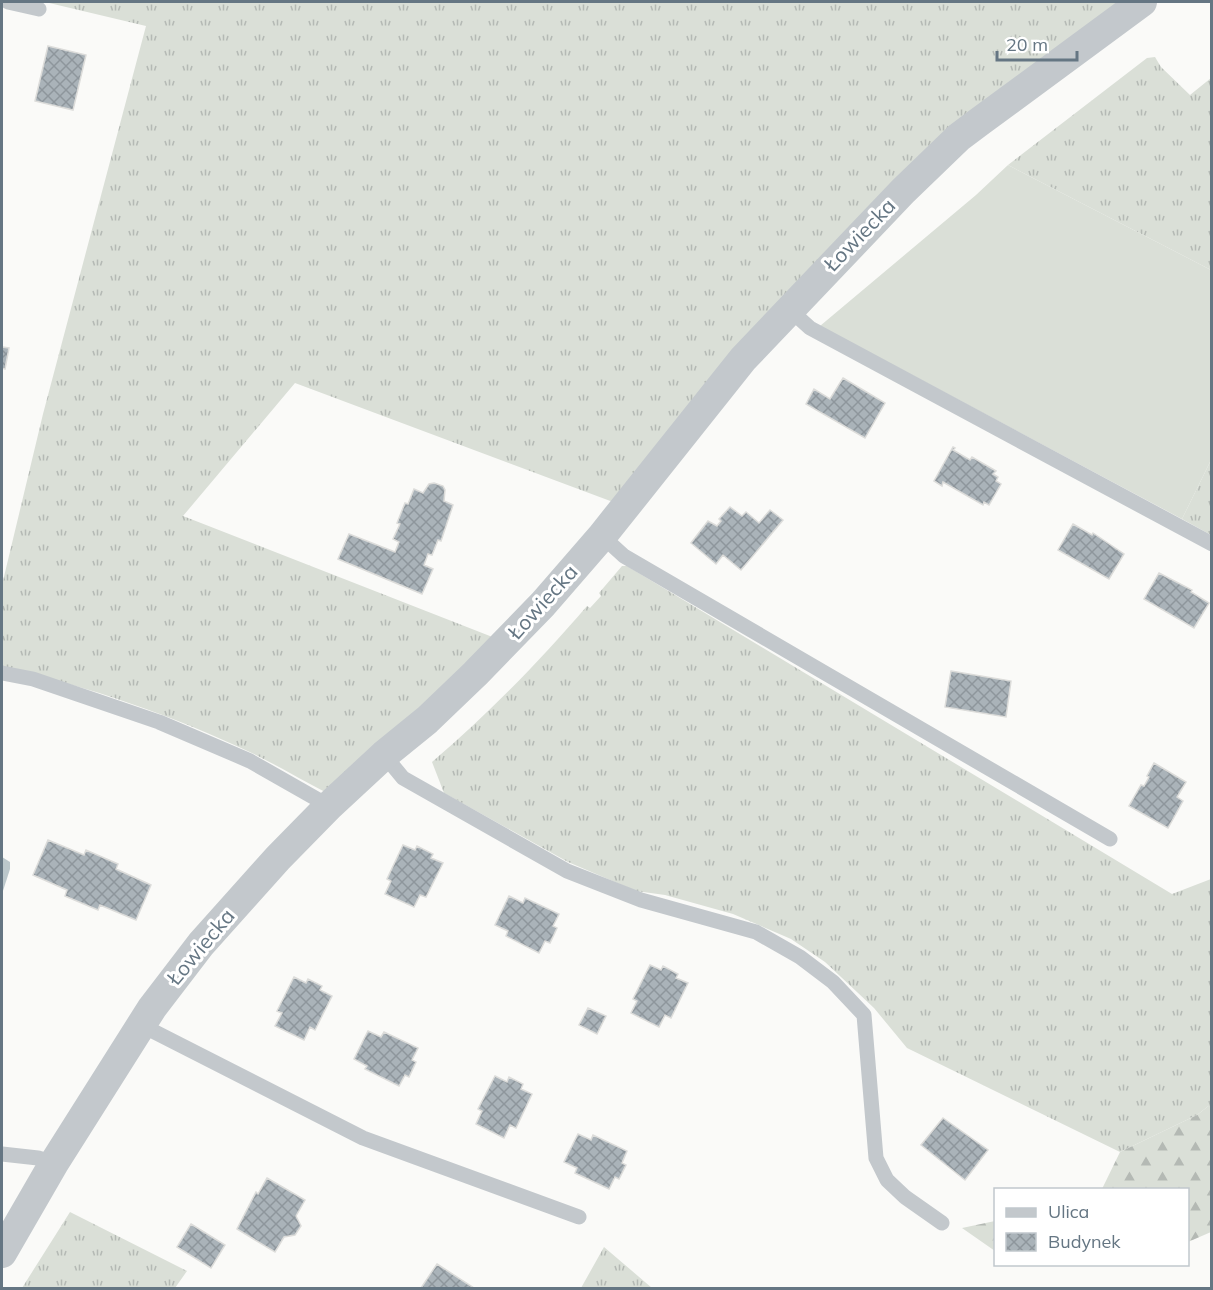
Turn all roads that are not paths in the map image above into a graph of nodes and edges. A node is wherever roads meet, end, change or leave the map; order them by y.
1 (8, 2) edge
2 (1142, 2) edge
3 (39, 9) dead end
4 (789, 309) junction
5 (602, 536) junction
6 (1212, 544) edge
7 (2, 673) edge
8 (384, 755) junction
9 (329, 806) junction
10 (1110, 839) dead end
11 (141, 1024) junction
12 (2, 1154) edge
13 (54, 1163) junction
14 (579, 1217) dead end
15 (942, 1223) dead end
16 (2, 1253) edge

1 - 3 lane
2 - 4 street, Łowiecka
4 - 5 street, Łowiecka
4 - 6 lane
5 - 8 street, Łowiecka
5 - 10 lane
7 - 9 lane
8 - 9 street, Łowiecka
8 - 15 lane
9 - 11 street, Łowiecka
11 - 13 street, Łowiecka
11 - 14 lane
12 - 13 lane
13 - 16 street, Łowiecka

